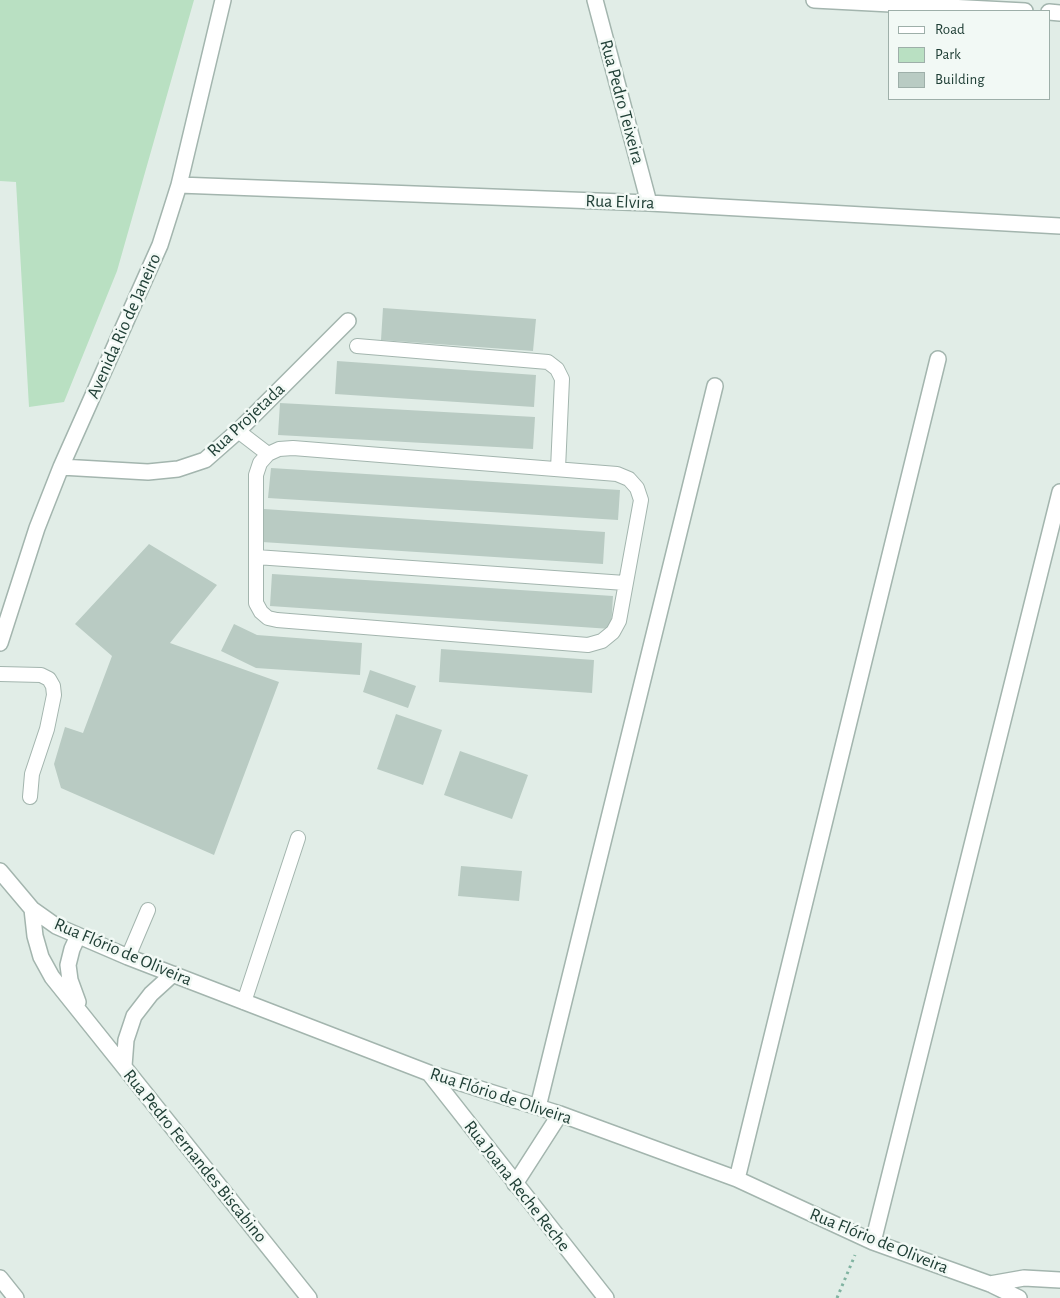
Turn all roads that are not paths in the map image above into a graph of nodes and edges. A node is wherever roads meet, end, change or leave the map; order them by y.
1 (223, 0) edge
2 (595, 0) edge
3 (814, 0) edge
4 (1006, 10) edge
5 (179, 184) junction
6 (649, 203) junction
7 (1060, 226) edge
8 (348, 321) dead end
9 (358, 346) dead end
10 (938, 359) dead end
11 (715, 386) dead end
12 (238, 431) junction
13 (268, 454) junction
14 (61, 468) junction
15 (558, 469) junction
16 (1060, 492) edge
17 (256, 557) junction
18 (625, 583) junction
19 (0, 643) edge
20 (0, 674) edge
21 (30, 797) dead end
22 (298, 838) dead end
23 (0, 871) edge
24 (32, 909) junction
25 (148, 910) dead end
26 (78, 936) junction
27 (128, 957) junction
28 (173, 974) junction
29 (244, 1002) junction
30 (82, 1013) junction
31 (124, 1066) junction
32 (429, 1073) junction
33 (538, 1107) junction
34 (560, 1114) junction
35 (737, 1179) junction
36 (515, 1184) junction
37 (867, 1240) junction
38 (0, 1278) edge
39 (1060, 1280) edge
40 (990, 1284) junction
41 (16, 1298) edge
42 (309, 1298) edge
43 (606, 1298) edge
44 (1019, 1298) edge

1 - 5 street, Avenida Rio de Janeiro
2 - 6 street, Rua Pedro Teixeira
3 - 4 street
5 - 6 street, Rua Elvira
5 - 14 street, Avenida Rio de Janeiro
6 - 7 street, Rua Elvira
8 - 12 street, Rua Projetada
9 - 15 lane
10 - 35 street
11 - 33 street
12 - 13 lane
12 - 14 street, Rua Projetada
13 - 15 lane
13 - 17 lane
14 - 19 street, Avenida Rio de Janeiro
15 - 18 lane
16 - 37 street
17 - 18 lane
17 - 18 lane
20 - 21 lane
22 - 29 lane
23 - 24 street, Rua Flório de Oliveira
24 - 26 street, Rua Flório de Oliveira
24 - 30 street, Rua Pedro Fernandes Biscabino
25 - 27 lane
26 - 27 street, Rua Flório de Oliveira
26 - 30 street
27 - 28 street, Rua Flório de Oliveira
28 - 29 street, Rua Flório de Oliveira
28 - 31 street
29 - 32 street, Rua Flório de Oliveira
30 - 31 street, Rua Pedro Fernandes Biscabino
31 - 42 street, Rua Pedro Fernandes Biscabino
32 - 33 street, Rua Flório de Oliveira
32 - 36 street, Rua Joana Reche Reche
33 - 34 street, Rua Flório de Oliveira
34 - 35 street, Rua Flório de Oliveira
34 - 36 street
35 - 37 street, Rua Flório de Oliveira
36 - 43 street, Rua Joana Reche Reche
37 - 40 street, Rua Flório de Oliveira
38 - 41 street
39 - 40 street
40 - 44 street, Rua Flório de Oliveira

